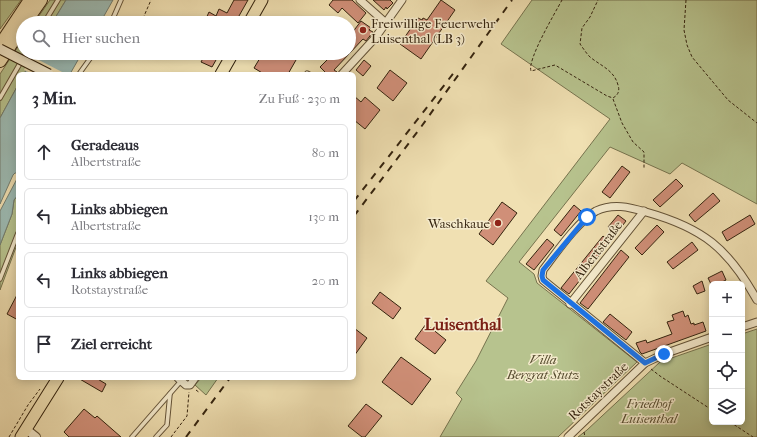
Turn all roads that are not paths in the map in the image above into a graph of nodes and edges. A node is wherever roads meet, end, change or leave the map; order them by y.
1 (30, 0) edge
2 (41, 0) edge
3 (58, 0) edge
4 (121, 0) edge
5 (262, 0) edge
6 (360, 0) edge
7 (402, 0) edge
8 (19, 16) edge
9 (30, 16) edge
10 (48, 16) edge
11 (114, 16) edge
12 (253, 16) edge
13 (16, 21) edge
14 (386, 23) junction
15 (16, 37) edge
16 (0, 45) edge
17 (0, 49) edge
18 (16, 57) edge
19 (356, 59) edge
20 (22, 60) edge
21 (22, 60) edge
22 (89, 60) edge
23 (229, 60) edge
24 (355, 60) edge
25 (0, 61) edge
26 (45, 72) edge
27 (80, 72) edge
28 (222, 72) edge
29 (344, 72) edge
30 (0, 98) edge
31 (644, 211) junction
32 (16, 238) edge
33 (0, 279) edge
34 (757, 300) edge
35 (570, 304) junction
36 (757, 322) edge
37 (745, 326) edge
38 (709, 338) edge
39 (645, 363) junction
40 (57, 380) edge
41 (180, 380) edge
42 (194, 380) edge
43 (170, 394) junction
44 (23, 433) edge
45 (36, 437) edge
46 (132, 437) edge
47 (156, 437) edge
48 (568, 437) edge

1 - 8 highway
2 - 9 highway
3 - 10 lane
4 - 11 lane
5 - 12 main road
6 - 14 street
7 - 14 street
13 - 16 highway
14 - 19 street
15 - 25 highway
17 - 18 main road, bridge
20 - 26 main road, bridge
21 - 30 lane
22 - 27 lane
23 - 28 main road
24 - 29 street
31 - 34 street, Albertstraße
31 - 35 street, Albertstraße
31 - 35 street, Albertstraße
32 - 33 lane
35 - 39 street, Albertstraße
36 - 37 street
38 - 39 street, Rotstaystraße
39 - 48 street, Rotstaystraße
40 - 44 main road
41 - 42 street
41 - 43 lane
43 - 46 lane
43 - 47 lane
44 - 45 street

